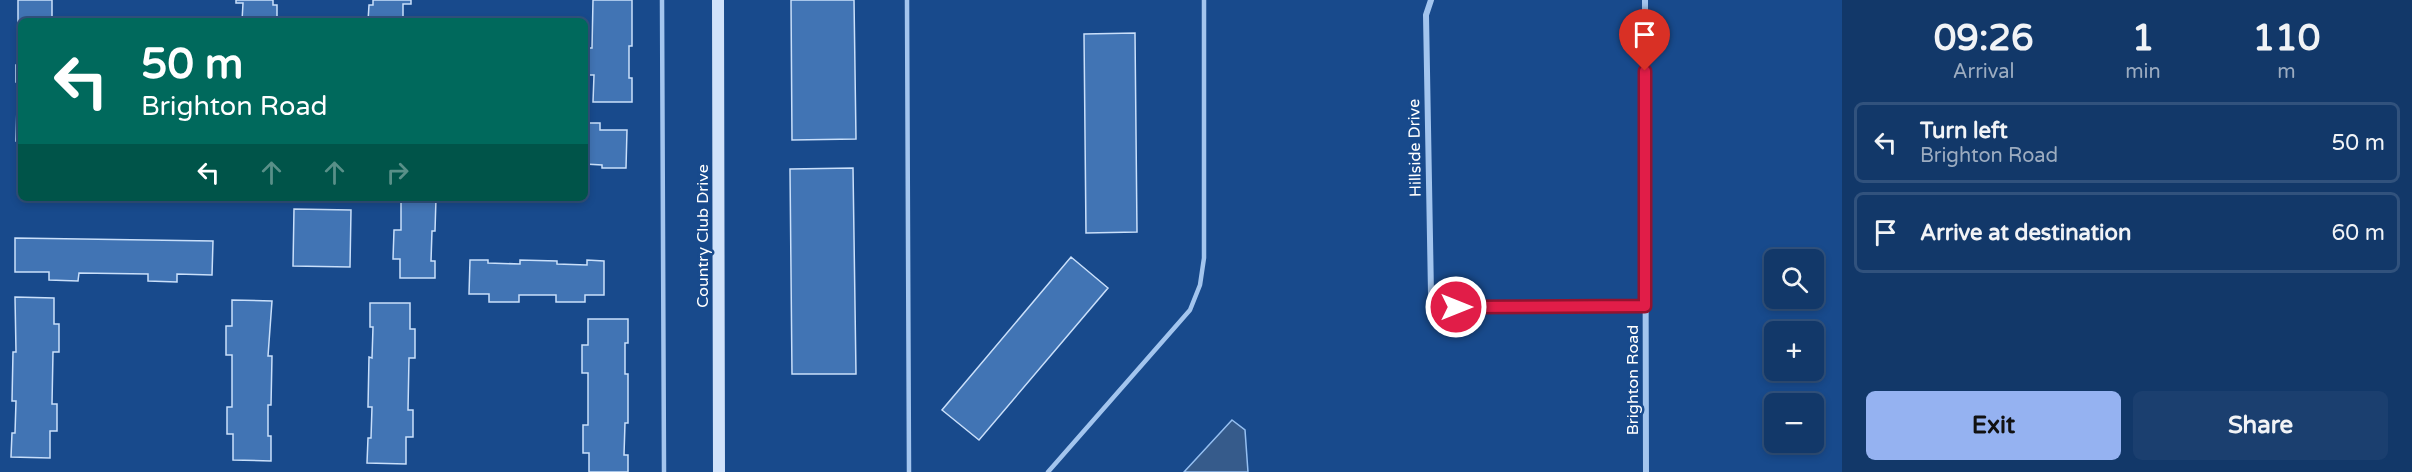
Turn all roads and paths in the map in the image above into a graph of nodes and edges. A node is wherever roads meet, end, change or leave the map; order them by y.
1 (662, 0) edge
2 (718, 0) edge
3 (907, 0) edge
4 (1204, 0) edge
5 (1645, 0) edge
6 (1431, 1) edge
7 (1645, 306) junction
8 (664, 472) edge
9 (719, 472) edge
10 (909, 472) edge
11 (1048, 472) edge
12 (1646, 472) edge

1 - 8 lane
2 - 9 street, Country Club Drive
3 - 10 lane
4 - 11 lane
5 - 7 street, Brighton Road
6 - 7 street, Hillside Drive
7 - 12 street, Brighton Road

